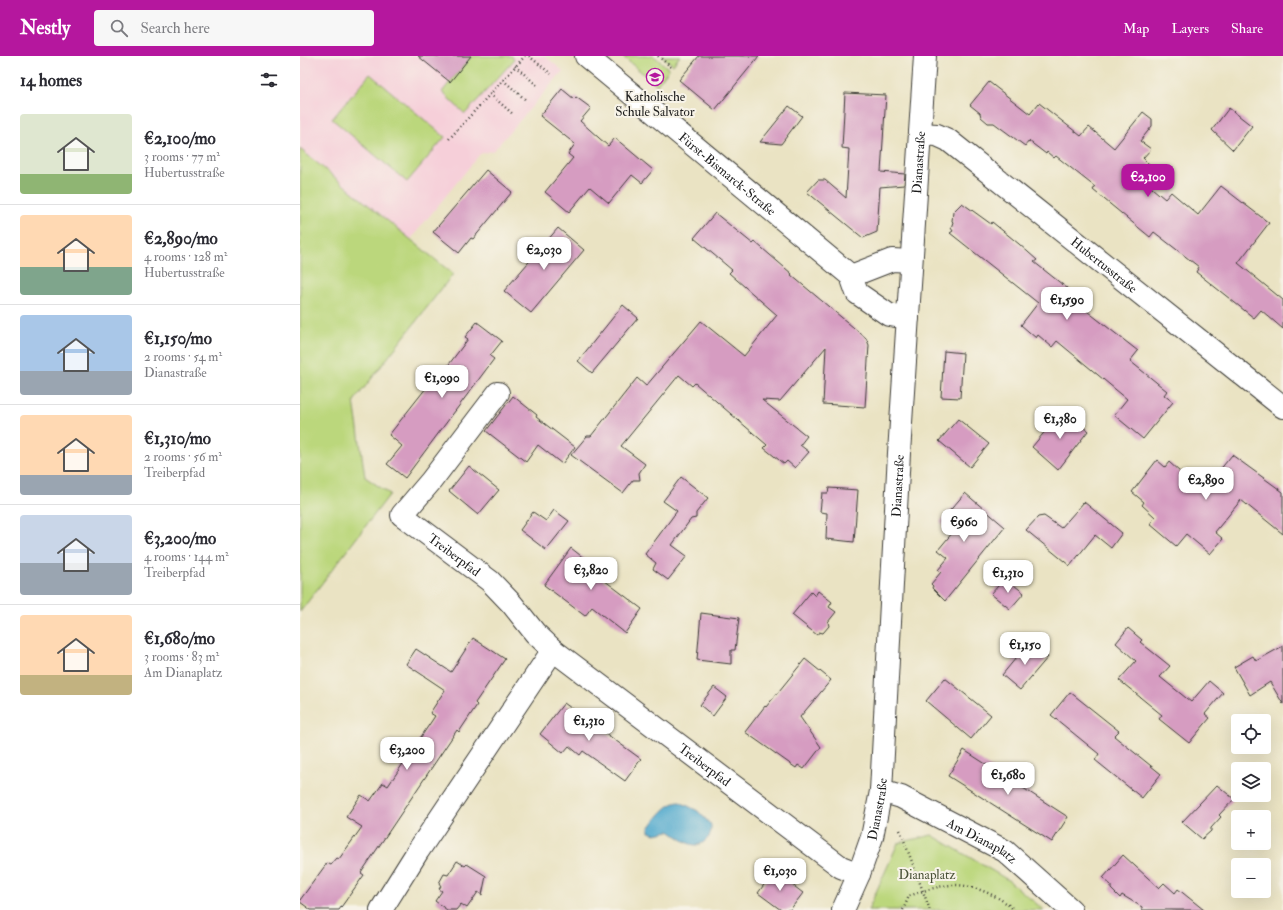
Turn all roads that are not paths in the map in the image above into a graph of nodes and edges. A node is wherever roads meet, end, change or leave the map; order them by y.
1 (586, 56) edge
2 (925, 56) edge
3 (920, 134) junction
4 (911, 261) junction
5 (852, 276) junction
6 (908, 318) junction
7 (498, 393) dead end
8 (1283, 408) edge
9 (553, 650) junction
10 (881, 791) junction
11 (859, 874) junction
12 (381, 910) edge
13 (843, 910) edge
14 (1071, 910) edge

1 - 5 street, Fürst-Bismarck-Straße
2 - 3 street, Dianastraße
3 - 4 street, Dianastraße
3 - 8 street, Hubertusstraße
4 - 5 street
4 - 6 street, Dianastraße
5 - 6 street, Fürst-Bismarck-Straße
6 - 10 street, Dianastraße
7 - 9 street, Treiberpfad
9 - 11 street, Treiberpfad
9 - 12 street
10 - 11 street, Dianastraße
10 - 14 street, Am Dianaplatz
11 - 13 street, Dianastraße

